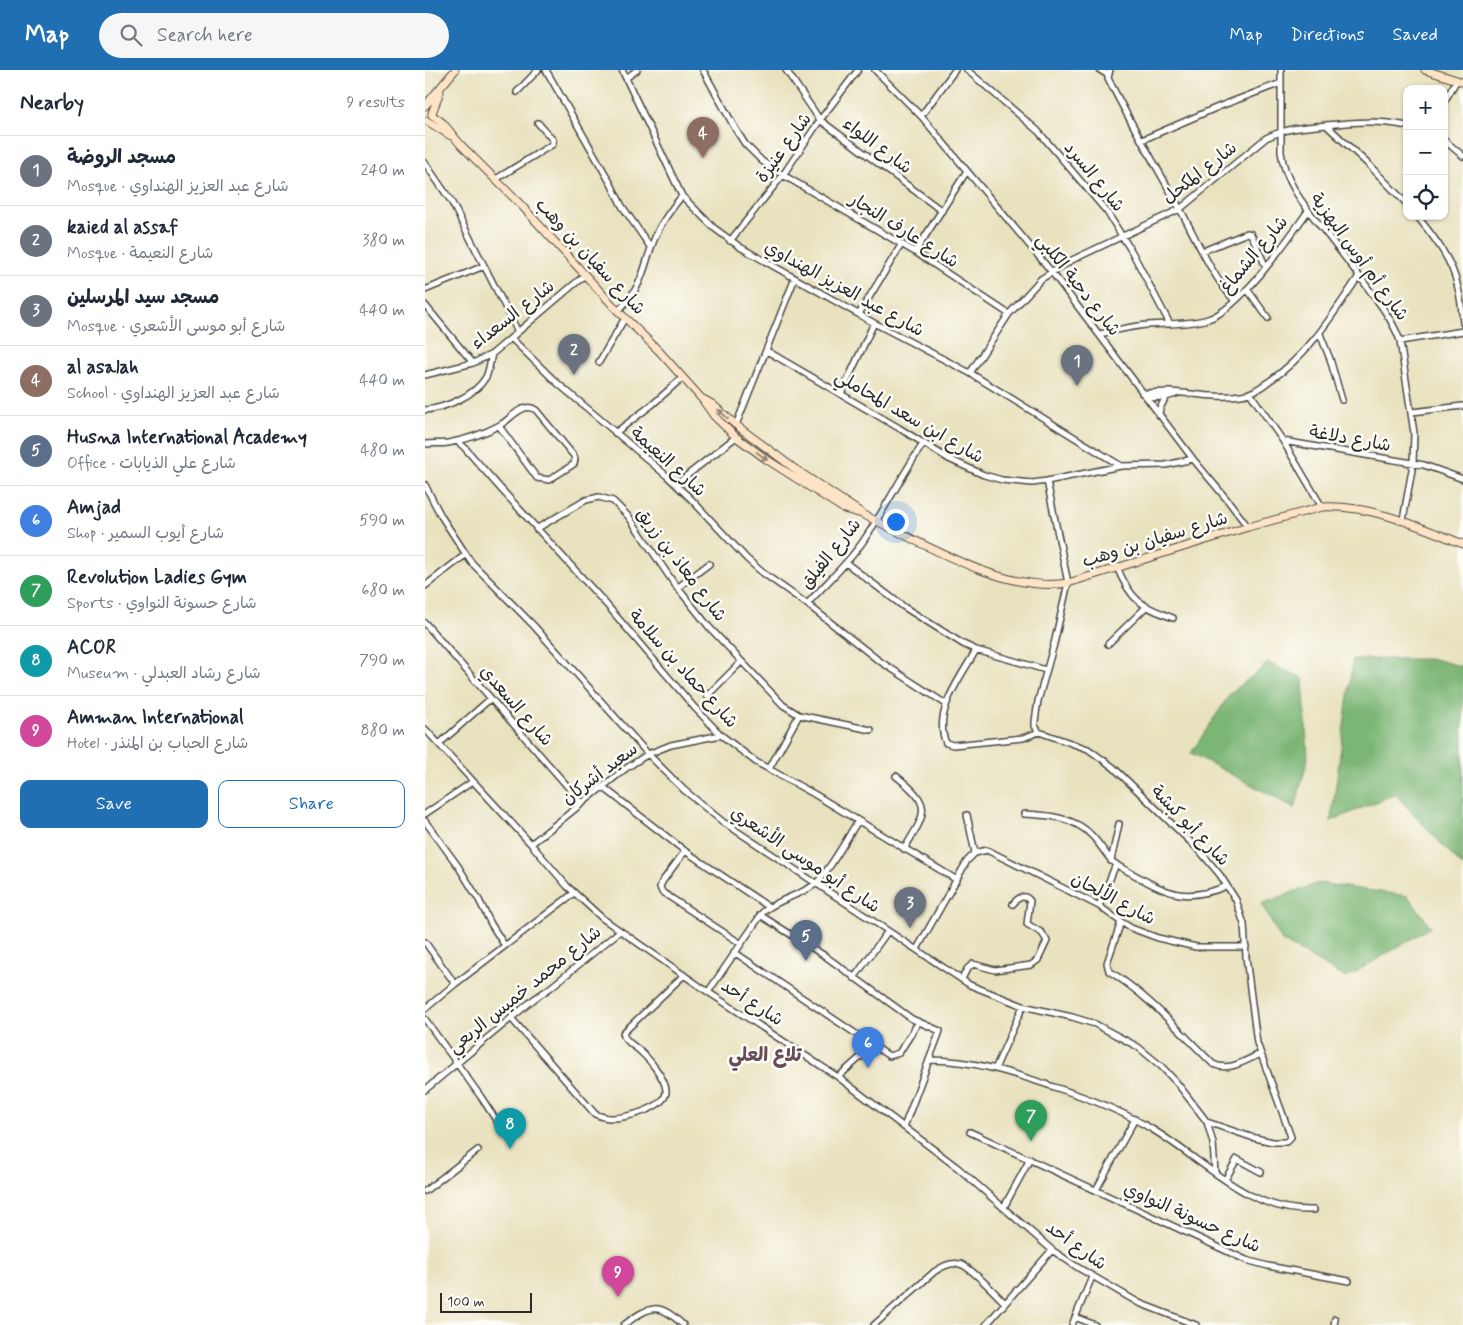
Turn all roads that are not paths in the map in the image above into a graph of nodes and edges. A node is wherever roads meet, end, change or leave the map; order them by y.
1 (455, 70) edge
2 (538, 70) edge
3 (546, 70) edge
4 (622, 70) edge
5 (637, 70) edge
6 (703, 70) edge
7 (786, 70) edge
8 (858, 70) edge
9 (875, 70) edge
10 (955, 70) edge
11 (967, 70) edge
12 (1100, 70) edge
13 (1282, 70) edge
14 (1425, 70) edge
15 (1109, 72) edge
16 (626, 78) junction
17 (1460, 81) edge
18 (1281, 84) junction
19 (442, 87) junction
20 (517, 92) dead end
21 (1448, 97) edge
22 (425, 107) edge
23 (432, 114) junction
24 (921, 116) junction
25 (820, 120) junction
26 (426, 122) edge
27 (538, 123) dead end
28 (1326, 125) junction
29 (1403, 125) edge
30 (1281, 130) junction
31 (454, 138) junction
32 (1142, 140) junction
33 (1448, 143) edge
34 (1463, 156) edge
35 (425, 164) edge
36 (967, 171) junction
37 (783, 175) junction
38 (496, 179) junction
39 (681, 196) junction
40 (1403, 200) edge
41 (1180, 209) junction
42 (942, 211) junction
43 (1309, 211) junction
44 (1420, 220) edge
45 (1123, 236) junction
46 (730, 241) junction
47 (901, 244) junction
48 (651, 248) junction
49 (1203, 251) junction
50 (915, 252) junction
51 (484, 266) junction
52 (1266, 267) junction
53 (1051, 271) junction
54 (585, 275) junction
55 (1359, 276) junction
56 (795, 278) junction
57 (1247, 288) junction
58 (425, 290) edge
59 (1235, 301) junction
60 (425, 306) edge
61 (618, 311) junction
62 (859, 314) junction
63 (1009, 314) junction
64 (625, 318) junction
65 (1268, 318) dead end
66 (1463, 323) edge
67 (874, 324) junction
68 (1170, 324) junction
69 (1463, 331) edge
70 (518, 332) junction
71 (1100, 334) junction
72 (1320, 334) junction
73 (511, 338) junction
74 (1400, 341) junction
75 (767, 352) junction
76 (492, 354) junction
77 (599, 362) dead end
78 (473, 363) junction
79 (970, 373) junction
80 (425, 375) edge
81 (682, 378) junction
82 (1142, 393) junction
83 (1250, 393) junction
84 (841, 394) junction
85 (1176, 394) junction
86 (1166, 397) junction
87 (1147, 398) junction
88 (702, 399) junction
89 (1342, 400) dead end
90 (1463, 406) edge
91 (425, 410) edge
92 (1412, 412) junction
93 (1159, 415) junction
94 (736, 425) junction
95 (499, 426) junction
96 (615, 433) junction
97 (736, 437) junction
98 (457, 441) junction
99 (1283, 441) junction
100 (425, 444) edge
101 (923, 444) junction
102 (1193, 459) junction
103 (1413, 464) junction
104 (1121, 466) junction
105 (1463, 479) edge
106 (1047, 482) junction
107 (676, 484) junction
108 (425, 486) edge
109 (1322, 507) junction
110 (862, 514) junction
111 (876, 520) junction
112 (1403, 520) junction
113 (1247, 527) junction
114 (537, 528) junction
115 (1463, 544) edge
116 (465, 555) junction
117 (846, 563) junction
118 (709, 564) dead end
119 (1117, 567) junction
120 (431, 582) junction
121 (1068, 582) junction
122 (425, 586) edge
123 (677, 588) junction
124 (425, 590) edge
125 (807, 604) junction
126 (1147, 607) junction
127 (425, 618) edge
128 (1173, 618) dead end
129 (427, 624) edge
130 (1108, 644) dead end
131 (976, 650) junction
132 (741, 662) junction
133 (1046, 670) junction
134 (707, 696) dead end
135 (490, 699) junction
136 (946, 704) junction
137 (799, 715) junction
138 (425, 729) edge
139 (871, 730) dead end
140 (1039, 732) junction
141 (721, 735) junction
142 (439, 744) junction
143 (648, 754) junction
144 (769, 769) junction
145 (896, 776) dead end
146 (472, 782) junction
147 (603, 787) junction
148 (582, 803) junction
149 (425, 814) edge
150 (1025, 814) dead end
151 (967, 815) dead end
152 (858, 820) junction
153 (425, 821) edge
154 (1119, 824) dead end
155 (531, 844) junction
156 (904, 849) junction
157 (685, 851) junction
158 (975, 853) junction
159 (1113, 862) junction
160 (957, 880) junction
161 (815, 884) junction
162 (1227, 886) junction
163 (574, 893) junction
164 (1013, 904) dead end
165 (1099, 906) junction
166 (769, 907) junction
167 (760, 915) junction
168 (1121, 922) junction
169 (620, 930) junction
170 (888, 931) junction
171 (425, 942) edge
172 (740, 943) junction
173 (505, 946) junction
174 (1245, 947) junction
175 (917, 949) junction
176 (734, 952) junction
177 (684, 975) junction
178 (853, 978) junction
179 (962, 979) junction
180 (455, 984) junction
181 (708, 992) junction
182 (1023, 1006) junction
183 (425, 1009) edge
184 (511, 1018) junction
185 (425, 1019) edge
186 (918, 1023) junction
187 (873, 1046) junction
188 (1260, 1054) junction
189 (929, 1060) junction
190 (457, 1064) junction
191 (995, 1069) junction
192 (838, 1077) junction
193 (425, 1090) edge
194 (1135, 1119) junction
195 (1207, 1122) junction
196 (500, 1126) dead end
197 (903, 1127) junction
198 (970, 1132) dead end
199 (478, 1150) dead end
200 (1030, 1159) junction
201 (1261, 1172) dead end
202 (1215, 1173) junction
203 (1225, 1180) junction
204 (1096, 1190) junction
205 (425, 1191) edge
206 (1004, 1207) junction
207 (1314, 1210) dead end
208 (1053, 1250) junction
209 (1092, 1277) junction
210 (1349, 1281) dead end
211 (1005, 1303) junction
212 (1075, 1317) junction
213 (1335, 1319) dead end
214 (1178, 1322) edge
215 (624, 1325) edge
216 (683, 1325) edge
217 (874, 1325) edge
218 (985, 1325) edge
219 (1072, 1325) edge
220 (1095, 1325) edge
221 (1196, 1325) edge
222 (1333, 1325) edge

1 - 19 street
2 - 20 street
3 - 48 street
4 - 16 street, شارع عبد العزيز الهنداوي
5 - 16 street
6 - 37 street, شارع عارف النجار
7 - 25 street, شارع اللواء
8 - 25 street, شارع عنيزة
9 - 24 street, شارع دحية الكلبي
10 - 24 street
11 - 45 street, شارع السرد
12 - 15 street
13 - 18 street, شارع أم أوس البهزية
14 - 17 street
15 - 32 street
16 - 39 street, شارع عبد العزيز الهنداوي
17 - 21 street
18 - 30 street, شارع أم أوس البهزية
18 - 32 street
19 - 22 street
19 - 23 street
22 - 23 street, شارع سفيان بن وهب
23 - 26 street
23 - 31 street, شارع سفيان بن وهب
24 - 36 street, شارع دحية الكلبي
25 - 37 street, شارع عنيزة
25 - 42 street, شارع اللواء
26 - 31 street, شارع سفيان بن وهب
27 - 38 street
28 - 29 street
28 - 30 street
28 - 40 street
30 - 41 street, شارع المكحل
30 - 43 street, شارع أم أوس البهزية
31 - 38 street, شارع سفيان بن وهب
32 - 41 street
33 - 34 street
35 - 51 street
36 - 42 street
36 - 53 street, شارع دحية الكلبي
37 - 46 street, شارع عنيزة
37 - 47 street, شارع عارف النجار
38 - 54 street, شارع سفيان بن وهب
39 - 46 street, شارع عبد العزيز الهنداوي
39 - 48 street
41 - 45 street, شارع المكحل
41 - 49 street
42 - 50 street
43 - 52 street, شارع الشماغ
43 - 55 street, شارع أم أوس البهزية
44 - 66 street
45 - 53 street, شارع المكحل
45 - 68 street, شارع السرد
46 - 56 street, شارع عبد العزيز الهنداوي
47 - 50 street, شارع عارف النجار
47 - 62 street
48 - 61 street
49 - 52 street
49 - 59 street
50 - 63 street, شارع عارف النجار
51 - 58 street
51 - 70 street
52 - 57 street, شارع الشماغ
53 - 63 street, شارع المكحل
53 - 71 street, شارع دحية الكلبي
54 - 61 street, شارع سفيان بن وهب
54 - 70 street, شارع السعداء
55 - 72 street
55 - 74 street, شارع أم أوس البهزية
56 - 62 street, شارع عبد العزيز الهنداوي
56 - 75 street
57 - 59 street, شارع الشماغ
57 - 65 street
59 - 68 street, شارع الشماغ
60 - 78 street
61 - 64 street, شارع سفيان بن وهب
62 - 67 street, شارع عبد العزيز الهنداوي
63 - 79 street, شارع المكحل
64 - 77 street
64 - 81 street, شارع سفيان بن وهب
67 - 79 street, شارع عبد العزيز الهنداوي
67 - 84 street
68 - 71 street, شارع الشماغ
69 - 74 street
70 - 73 street, شارع السعداء
71 - 82 street, شارع دحية الكلبي
72 - 83 street
72 - 89 street
73 - 76 street, شارع السعداء
73 - 96 street, شارع النعيمة
74 - 92 street, شارع أم أوس البهزية
75 - 84 street, شارع ابن سعد المحاملي
75 - 94 street
76 - 78 street, شارع السعداء
76 - 91 street
78 - 80 street, شارع السعداء
79 - 104 street, شارع عبد العزيز الهنداوي
81 - 88 street, شارع سفيان بن وهب
81 - 96 street
82 - 85 street
82 - 87 street, شارع دحية الكلبي
83 - 85 street
83 - 99 street, شارع دلاغة
84 - 101 street, شارع ابن سعد المحاملي
85 - 86 street
86 - 87 street
86 - 93 street
87 - 93 street, شارع دحية الكلبي
94 -> 88 street, شارع سفيان بن وهب
88 - 97 street, شارع سفيان بن وهب
90 - 92 street
92 - 103 street, شارع أم أوس البهزية
93 - 102 street, شارع دحية الكلبي
94 - 110 street, شارع سفيان بن وهب
95 - 95 street
95 - 98 street
96 - 107 street, شارع النعيمة
97 - 107 street
97 -> 110 street, شارع سفيان بن وهب
98 - 100 street
98 - 114 street, شارع حماد بن سلامة
99 - 103 street, شارع دلاغة
99 - 109 street, شارع دلاغة
101 - 106 street, شارع ابن سعد المحاملي
101 - 111 street, شارع الفيلق
102 - 104 street, شارع ابن سعد المحاملي
102 - 113 street, شارع دحية الكلبي
103 - 105 street, شارع دلاغة
103 - 112 street, شارع أم أوس البهزية
104 - 106 street, شارع ابن سعد المحاملي
106 - 121 street
107 - 125 street, شارع النعيمة
108 - 116 street, شارع أبو موسى الأشعري
109 - 112 street, شارع سفيان بن وهب
109 - 113 street, شارع سفيان بن وهب
110 - 111 street, شارع سفيان بن وهب
111 - 117 street, شارع الفيلق
111 - 121 street, شارع سفيان بن وهب
112 - 115 street, شارع سفيان بن وهب
113 - 119 street, شارع سفيان بن وهب
114 - 123 street, شارع معاذ بن زريق
114 - 141 street, شارع حماد بن سلامة
116 - 120 street
116 - 143 street, شارع أبو موسى الأشعري
117 - 125 street, شارع الفيلق
117 - 131 street
118 - 123 street
119 - 121 street, شارع سفيان بن وهب
119 - 126 street
120 - 122 street
120 - 124 street
121 - 133 street
123 - 132 street, شارع معاذ بن زريق
125 - 136 street, شارع النعيمة
126 - 128 street
126 - 130 street
127 - 129 street, شارع السعدي
129 - 135 street, شارع السعدي
131 - 133 street
131 - 136 street
132 - 134 street
132 - 137 street, شارع معاذ بن زريق
133 - 140 street
135 - 142 street
135 - 148 street, شارع السعدي
136 - 140 street
137 - 139 street, شارع معاذ بن زريق
137 - 144 street
138 - 142 street, شارع أحد
140 - 162 street, شارع أبو كبشة
141 - 143 street, سعيد أشركان
141 - 144 street, شارع حماد بن سلامة
142 - 146 street, شارع أحد
143 - 147 street, سعيد أشركان
143 - 161 street, شارع أبو موسى الأشعري
144 - 152 street, شارع حماد بن سلامة
145 - 156 street
146 - 149 street
146 - 155 street, شارع أحد
147 - 148 street, سعيد أشركان
147 - 157 street
148 - 155 street, سعيد أشركان
150 - 159 street
151 - 158 street
152 - 156 street, شارع حماد بن سلامة
152 - 161 street
153 - 173 street
154 - 159 street
155 - 163 street, شارع أحد
156 - 160 street, شارع حماد بن سلامة
157 - 166 street
157 - 172 street
158 - 160 street
158 - 165 street, شارع الألحان
159 - 162 street
159 - 165 street
160 - 175 street
161 - 166 street
161 - 170 street, شارع أبو موسى الأشعري
162 - 174 street, شارع أبو كبشة
163 - 169 street, شارع أحد
163 - 173 street
164 - 179 street
165 - 168 street, شارع الألحان
166 - 167 street
167 - 172 street
167 - 178 street
168 - 174 street, شارع الألحان
168 - 188 street
169 - 177 street, شارع أحد
169 - 184 street, شارع محمد خميس الربعي
170 - 175 street, شارع أبو موسى الأشعري
170 - 178 street
171 - 180 street
172 - 176 street
173 - 180 street
174 - 188 street, شارع أبو كبشة
175 - 179 street, شارع أبو موسى الأشعري
176 - 181 street
176 - 187 street
177 - 181 street, شارع أحد
177 - 184 street
178 - 186 street
179 - 182 street, شارع أبو موسى الأشعري
180 - 183 street
181 - 192 street, شارع أحد
182 - 191 street
182 - 195 street, شارع أبو موسى الأشعري
184 - 190 street, شارع محمد خميس الربعي
185 - 190 street
186 - 187 street
186 - 189 street
187 - 192 street
188 - 195 street, شارع أبو كبشة
189 - 191 street
189 - 197 street
190 - 193 street, شارع محمد خميس الربعي
190 - 196 street
191 - 194 street
192 - 197 street, شارع أحد
194 - 202 street
194 - 204 street
195 - 202 street, شارع أبو موسى الأشعري
197 - 206 street, شارع أحد
198 - 200 street, شارع حسونة النواوي
199 - 205 street
200 - 204 street, شارع حسونة النواوي
200 - 206 street
201 - 203 street
202 - 203 street
203 - 207 street
204 - 210 street, شارع حسونة النواوي
206 - 208 street, شارع أحد
208 - 209 street, شارع أحد
208 - 211 street
209 - 212 street
209 - 214 street, شارع أحد
211 - 217 street
211 - 218 street
212 - 219 street
212 - 220 street
213 - 222 street
214 - 221 street, شارع أحد
215 - 216 street

